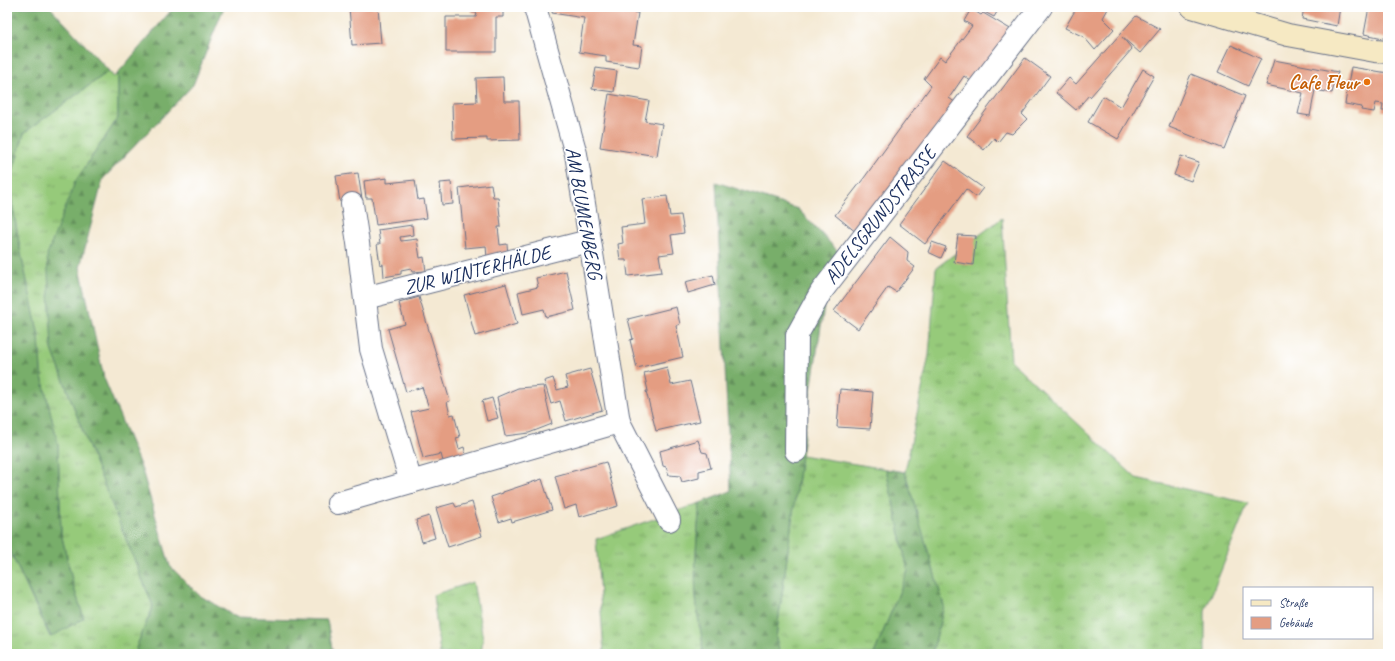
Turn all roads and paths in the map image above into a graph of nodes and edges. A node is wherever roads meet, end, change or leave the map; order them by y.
1 (535, 7) edge
2 (1041, 7) edge
3 (1192, 7) edge
4 (1388, 52) edge
5 (352, 204) dead end
6 (589, 241) junction
7 (365, 298) junction
8 (619, 422) junction
9 (796, 451) dead end
10 (411, 482) junction
11 (338, 503) dead end
12 (669, 520) dead end

1 - 6 street, AM BLUMENBERG
2 - 9 street, ADELSGRUNDSTRASSE
3 - 4 main road
5 - 7 street
6 - 7 street, ZUR WINTERHÄLDE
6 - 8 street, AM BLUMENBERG
7 - 10 street
8 - 10 street
8 - 12 street, AM BLUMENBERG
10 - 11 street

